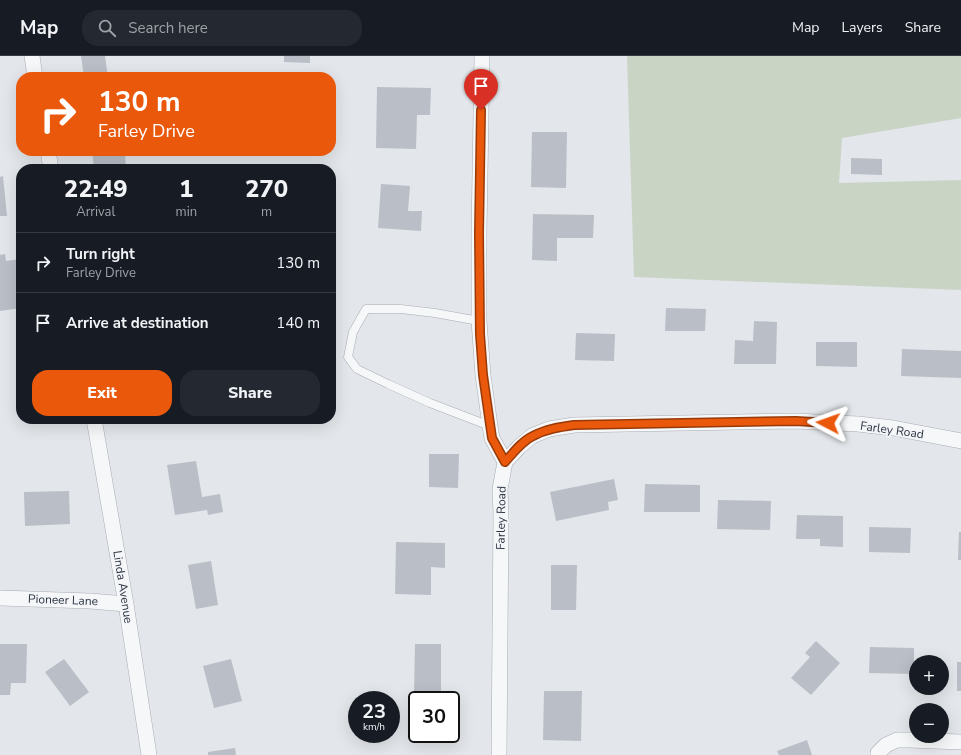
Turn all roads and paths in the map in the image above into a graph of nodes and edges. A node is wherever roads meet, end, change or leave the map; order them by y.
1 (32, 56) edge
2 (482, 56) edge
3 (35, 72) edge
4 (480, 321) junction
5 (95, 424) edge
6 (490, 426) junction
7 (961, 441) edge
8 (505, 462) junction
9 (0, 598) edge
10 (126, 604) junction
11 (961, 742) edge
12 (149, 755) edge
13 (499, 755) edge
14 (878, 755) edge

1 - 3 street
2 - 4 street
4 - 6 street
4 - 6 lane
5 - 10 street, Linda Avenue
6 - 8 street
7 - 8 street, Farley Road
8 - 13 street, Farley Road
9 - 10 street, Pioneer Lane
10 - 12 street, Linda Avenue
11 - 14 street

